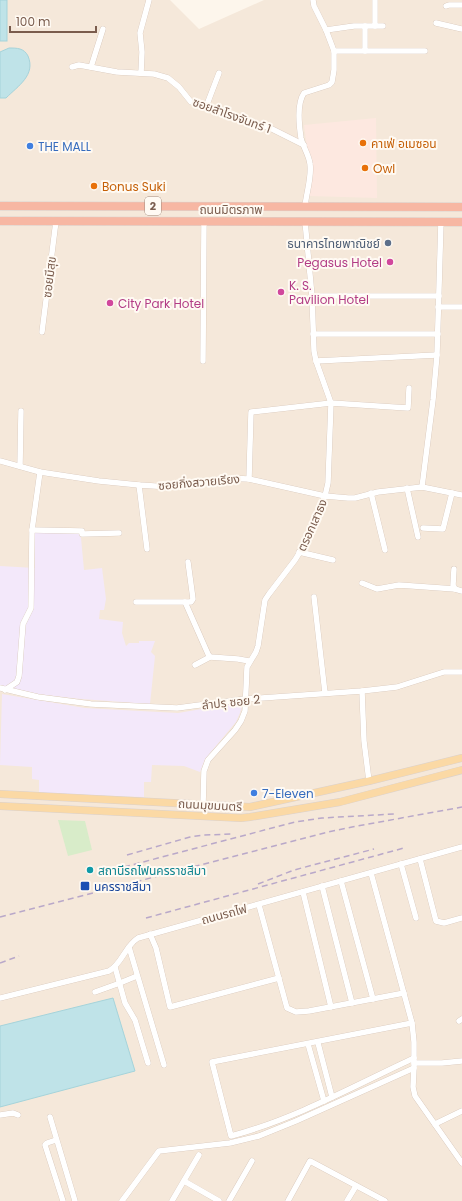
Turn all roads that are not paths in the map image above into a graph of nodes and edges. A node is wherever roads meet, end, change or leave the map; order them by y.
1 (149, 0) edge
2 (313, 0) edge
3 (375, 0) edge
4 (462, 5) edge
5 (446, 6) dead end
6 (436, 23) dead end
7 (365, 26) junction
8 (374, 26) junction
9 (383, 26) dead end
10 (104, 29) dead end
11 (462, 29) edge
12 (326, 30) junction
13 (334, 51) junction
14 (365, 51) junction
15 (425, 51) dead end
16 (72, 67) dead end
17 (91, 67) junction
18 (141, 73) junction
19 (219, 73) dead end
20 (206, 107) junction
21 (304, 145) junction
22 (0, 206) edge
23 (305, 207) junction
24 (462, 207) edge
25 (0, 221) edge
26 (56, 221) junction
27 (204, 221) junction
28 (305, 221) junction
29 (441, 221) junction
30 (462, 222) edge
31 (312, 296) junction
32 (439, 296) junction
33 (438, 307) junction
34 (462, 307) edge
35 (42, 332) dead end
36 (313, 334) junction
37 (438, 334) junction
38 (437, 355) junction
39 (204, 361) dead end
40 (316, 361) junction
41 (409, 388) dead end
42 (331, 403) junction
43 (21, 411) dead end
44 (0, 461) edge
45 (20, 466) junction
46 (40, 472) junction
47 (249, 478) junction
48 (139, 485) junction
49 (422, 487) junction
50 (407, 488) junction
51 (371, 493) junction
52 (452, 493) junction
53 (462, 495) edge
54 (325, 496) junction
55 (423, 528) dead end
56 (32, 530) junction
57 (119, 533) dead end
58 (418, 537) dead end
59 (147, 549) dead end
60 (385, 550) dead end
61 (299, 552) junction
62 (333, 560) dead end
63 (188, 562) dead end
64 (454, 569) dead end
65 (362, 583) dead end
66 (455, 589) junction
67 (462, 590) edge
68 (314, 597) dead end
69 (136, 602) dead end
70 (185, 602) junction
71 (210, 657) junction
72 (249, 661) junction
73 (195, 665) dead end
74 (462, 672) edge
75 (2, 689) edge
76 (362, 691) junction
77 (325, 693) junction
78 (245, 699) junction
79 (462, 758) edge
80 (462, 770) edge
81 (369, 782) junction
82 (337, 788) junction
83 (0, 794) edge
84 (340, 802) junction
85 (204, 805) junction
86 (0, 806) edge
87 (207, 816) junction
88 (462, 846) edge
89 (420, 859) junction
90 (401, 864) junction
91 (371, 873) junction
92 (341, 881) junction
93 (322, 886) junction
94 (303, 892) junction
95 (259, 905) junction
96 (416, 918) dead end
97 (462, 918) edge
98 (150, 934) junction
99 (129, 947) junction
100 (115, 967) junction
101 (137, 976) junction
102 (279, 978) junction
103 (120, 983) junction
104 (95, 992) dead end
105 (404, 993) junction
106 (0, 998) edge
107 (373, 999) junction
108 (352, 1003) junction
109 (331, 1007) junction
110 (412, 1023) junction
111 (318, 1043) junction
112 (308, 1044) junction
113 (462, 1061) edge
114 (148, 1063) dead end
115 (414, 1063) junction
116 (164, 1065) dead end
117 (332, 1097) junction
118 (324, 1101) junction
119 (462, 1111) edge
120 (0, 1115) edge
121 (18, 1115) dead end
122 (50, 1117) dead end
123 (435, 1124) junction
124 (56, 1140) junction
125 (199, 1155) dead end
126 (252, 1161) dead end
127 (462, 1163) edge
128 (184, 1182) junction
129 (356, 1186) junction
130 (63, 1201) edge
131 (75, 1201) edge
132 (122, 1201) edge
133 (172, 1201) edge
134 (219, 1201) edge
135 (229, 1201) edge
136 (288, 1201) edge
137 (347, 1201) edge
138 (385, 1201) edge

1 - 18 street
2 - 12 street
3 - 8 street
4 - 5 street
6 - 11 street
7 - 8 street
7 - 12 street
7 - 14 street
8 - 9 street
10 - 17 street
12 - 13 street
13 - 14 street
13 - 21 street
14 - 15 street
16 - 17 street, ซอยสำโรงจันทร์ 1
17 - 18 street, ซอยสำโรงจันทร์ 1
18 - 20 street, ซอยสำโรงจันทร์ 1
19 - 20 street
20 - 21 street, ซอยสำโรงจันทร์ 1
21 - 23 street
22 - 23 highway, ถนนมิตรภาพ / 2
23 - 24 highway, ถนนมิตรภาพ / 2
23 - 28 highway
25 - 26 highway, ถนนมิตรภาพ / 2
26 - 27 highway, ถนนมิตรภาพ / 2
26 - 35 street, ซอยมีสุข
27 - 28 highway, ถนนมิตรภาพ / 2
27 - 39 street
28 - 29 highway, ถนนมิตรภาพ / 2
28 - 31 street, ตรอกเสาธง
29 - 30 highway, ถนนมิตรภาพ / 2
29 - 32 street
31 - 32 street
31 - 36 street, ตรอกเสาธง
32 - 33 street
33 - 34 street
33 - 37 street
36 - 37 street
36 - 40 street, ตรอกเสาธง
37 - 38 street
38 - 40 street
38 - 49 street
40 - 42 street, ตรอกเสาธง
41 - 42 street
42 - 47 street
42 - 54 street, ตรอกเสาธง
43 - 45 street
44 - 45 street, ซอยกิ่งสวายเรียง
45 - 46 street, ซอยกิ่งสวายเรียง
46 - 48 street, ซอยกิ่งสวายเรียง
46 - 56 street
47 - 48 street, ซอยกิ่งสวายเรียง
47 - 54 street, ซอยกิ่งสวายเรียง
48 - 59 street
49 - 50 street, ซอยกิ่งสวายเรียง
49 - 52 street, ซอยกิ่งสวายเรียง
50 - 51 street, ซอยกิ่งสวายเรียง
50 - 58 street
51 - 54 street, ซอยกิ่งสวายเรียง
51 - 60 street
52 - 53 street, ซอยกิ่งสวายเรียง
52 - 55 street
54 - 61 street, ตรอกเสาธง
56 - 57 street
56 - 75 street
61 - 62 street
61 - 72 street, ตรอกเสาธง
63 - 70 street
64 - 66 street
65 - 66 street
66 - 67 street
68 - 77 street
69 - 70 street
70 - 71 street
71 - 72 street
71 - 73 street
72 - 78 street, ตรอกเสาธง
74 - 76 street, ลำปรุ ซอย 2
75 - 78 street, ลำปรุ ซอย 2
76 - 77 street, ลำปรุ ซอย 2
76 - 81 street
77 - 78 street, ลำปรุ ซอย 2
78 - 85 street, ตรอกเสาธง
79 - 81 main road, ถนนมุขมนตรี
80 - 84 main road, ถนนมุขมนตรี
81 - 82 main road, ถนนมุขมนตรี
82 - 84 main road
82 - 85 main road, ถนนมุขมนตรี
83 - 85 main road, ถนนมุขมนตรี
84 - 87 main road, ถนนมุขมนตรี
85 - 87 main road
86 - 87 main road, ถนนมุขมนตรี
88 - 89 street, ถนนรถไฟ
89 - 90 street, ถนนรถไฟ
89 - 97 street
90 - 91 street, ถนนรถไฟ
90 - 96 street
91 - 92 street, ถนนรถไฟ
91 - 105 street
92 - 93 street, ถนนรถไฟ
92 - 107 street
93 - 94 street, ถนนรถไฟ
93 - 108 street
94 - 95 street, ถนนรถไฟ
94 - 109 street
95 - 98 street, ถนนรถไฟ
95 - 102 street
98 - 99 street, ถนนรถไฟ
98 - 102 street
99 - 100 street, ถนนรถไฟ
99 - 101 street
100 - 103 street
100 - 106 street
101 - 103 street
101 - 116 street
102 - 109 street
103 - 104 street
103 - 114 street
105 - 107 street
105 - 110 street
107 - 108 street
108 - 109 street
110 - 111 street
110 - 115 street
111 - 112 street
111 - 117 street
112 - 118 street
112 - 118 street
113 - 115 street
115 - 117 street
115 - 123 street
115 - 132 street
117 - 118 street
119 - 123 street
120 - 121 street
122 - 124 street
123 - 127 street
124 - 130 street
124 - 131 street
125 - 128 street
126 - 135 street
128 - 133 street
128 - 134 street
129 - 136 street
129 - 137 street
129 - 138 street

